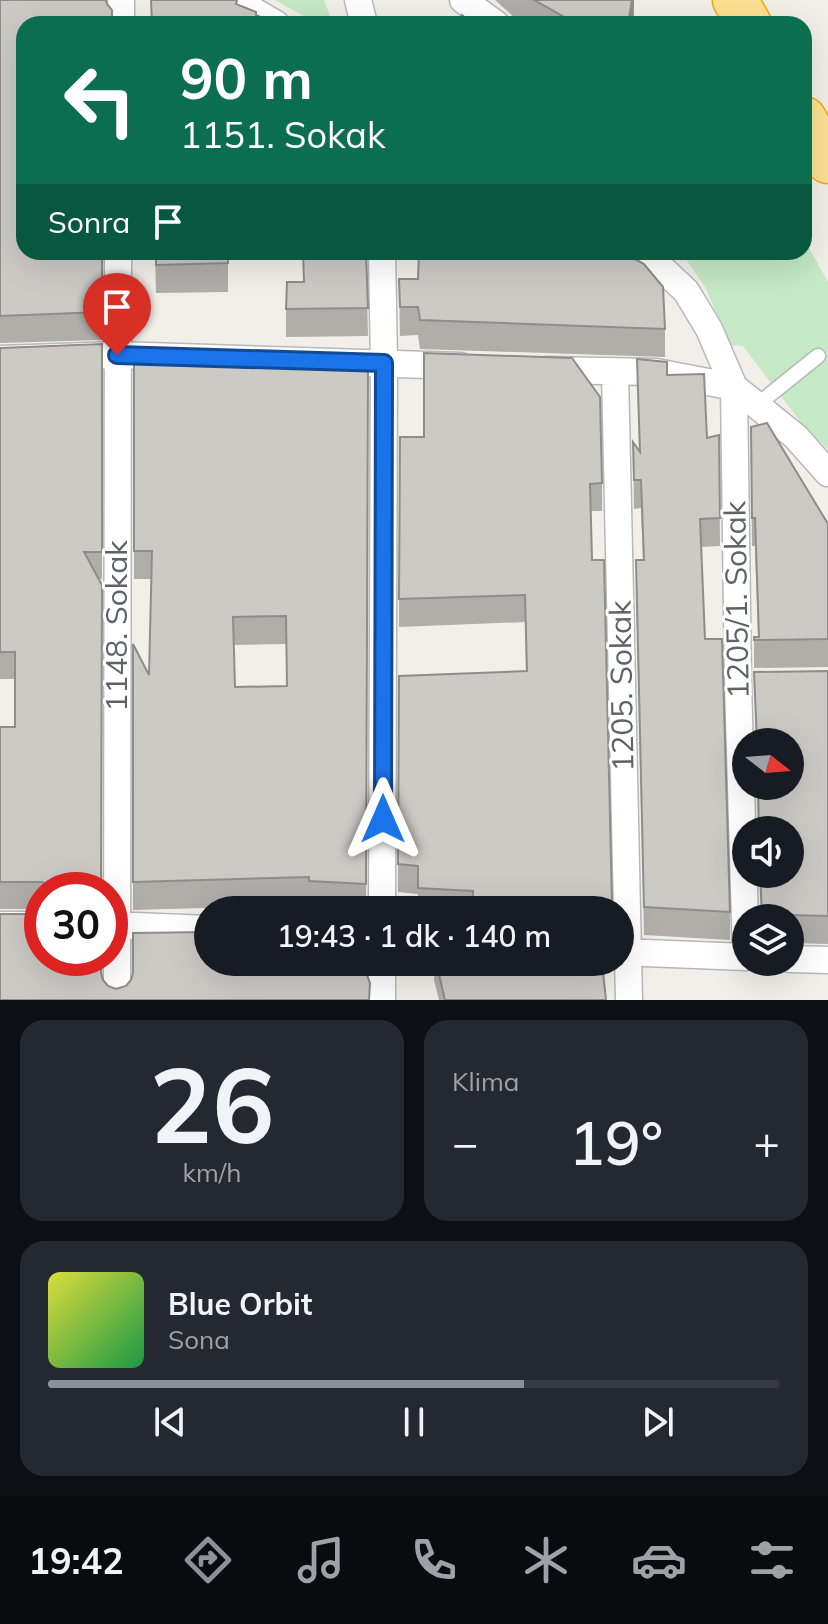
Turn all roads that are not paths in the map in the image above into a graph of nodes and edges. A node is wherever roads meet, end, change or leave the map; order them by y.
1 (235, 0) edge
2 (463, 0) edge
3 (262, 16) edge
4 (485, 16) edge
5 (812, 133) edge
6 (828, 161) edge
7 (118, 260) edge
8 (382, 260) edge
9 (651, 260) edge
10 (117, 355) junction
11 (818, 356) dead end
12 (0, 359) edge
13 (384, 363) junction
14 (477, 367) edge
15 (523, 369) edge
16 (615, 372) junction
17 (734, 387) junction
18 (757, 405) junction
19 (828, 473) edge
20 (738, 684) junction
21 (768, 684) edge
22 (113, 872) edge
23 (382, 896) edge
24 (623, 896) edge
25 (744, 904) edge
26 (0, 925) edge
27 (24, 925) edge
28 (128, 926) edge
29 (194, 928) edge
30 (634, 952) edge
31 (732, 956) edge
32 (804, 959) edge
33 (828, 960) edge
34 (116, 976) edge
35 (382, 976) edge
36 (626, 976) edge
37 (117, 1000) edge
38 (382, 1000) edge
39 (629, 1000) edge

1 - 3 street
2 - 4 street
5 - 6 highway
7 - 10 street, 1148. Sokak
8 - 13 street
9 - 17 street
10 - 12 street
10 - 13 street
10 - 22 street, 1148. Sokak
11 - 18 lane
13 - 14 street
13 - 23 street
15 - 16 street
16 - 17 street
16 - 24 street, 1205. Sokak
17 - 18 street
17 - 20 street, 1205/1. Sokak
18 - 19 street
20 - 21 street
20 - 25 street, 1205/1. Sokak
26 - 27 street
28 - 29 street
30 - 31 street
32 - 33 street
34 - 37 street, 1148. Sokak
35 - 38 street
36 - 39 street, 1205. Sokak

